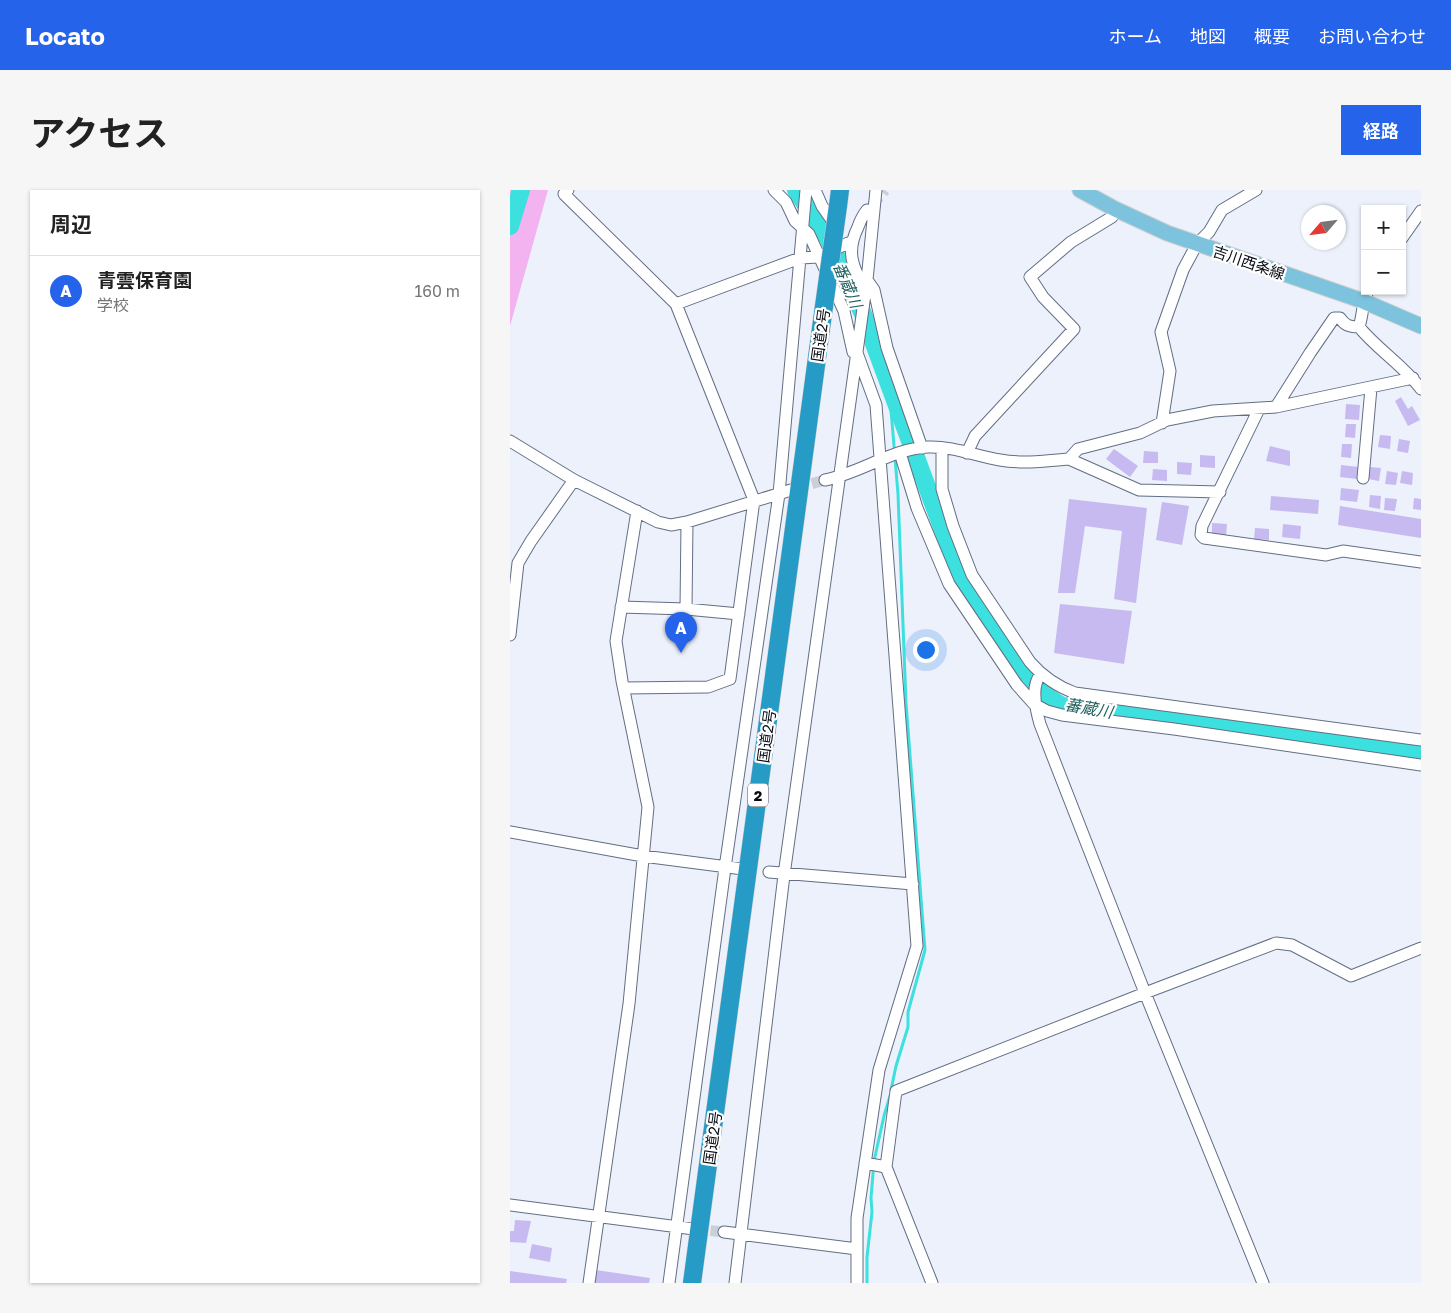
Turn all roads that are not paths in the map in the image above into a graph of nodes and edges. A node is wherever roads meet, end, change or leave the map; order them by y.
1 (568, 190) edge
2 (774, 190) edge
3 (806, 190) edge
4 (815, 190) edge
5 (876, 190) edge
6 (1080, 190) edge
7 (1256, 190) edge
8 (839, 198) edge
9 (1115, 209) junction
10 (867, 210) tunnel mouth
11 (1421, 211) edge
12 (802, 227) junction
13 (1406, 232) edge
14 (849, 244) junction
15 (1197, 244) junction
16 (820, 257) junction
17 (800, 258) junction
18 (866, 285) junction
19 (1365, 296) edge
20 (676, 304) junction
21 (1421, 326) edge
22 (1360, 327) junction
23 (856, 355) junction
24 (1413, 378) junction
25 (1371, 388) junction
26 (1421, 389) edge
27 (1276, 407) junction
28 (1259, 409) junction
29 (1162, 423) junction
30 (510, 441) edge
31 (920, 448) junction
32 (942, 448) junction
33 (900, 453) junction
34 (967, 453) junction
35 (1069, 459) junction
36 (880, 461) junction
37 (839, 477) junction
38 (1363, 478) dead end
39 (574, 480) junction
40 (825, 480) tunnel mouth
41 (791, 490) tunnel mouth
42 (1220, 492) junction
43 (779, 494) junction
44 (754, 500) junction
45 (637, 511) junction
46 (686, 522) junction
47 (1421, 562) edge
48 (621, 607) junction
49 (686, 609) junction
50 (739, 614) junction
51 (510, 635) edge
52 (1039, 676) junction
53 (624, 688) junction
54 (1034, 703) junction
55 (1177, 709) junction
56 (1174, 729) junction
57 (1421, 740) edge
58 (1421, 765) edge
59 (510, 832) edge
60 (643, 856) junction
61 (724, 868) junction
62 (743, 869) dead end
63 (769, 872) dead end
64 (784, 875) junction
65 (913, 884) junction
66 (1421, 948) edge
67 (1145, 993) junction
68 (865, 1163) junction
69 (886, 1167) junction
70 (510, 1205) edge
71 (597, 1216) junction
72 (677, 1226) junction
73 (694, 1228) tunnel mouth
74 (724, 1232) tunnel mouth
75 (742, 1235) junction
76 (857, 1249) junction
77 (589, 1283) edge
78 (669, 1283) edge
79 (692, 1283) edge
80 (735, 1283) edge
81 (857, 1283) edge
82 (932, 1283) edge
83 (1262, 1283) edge

1 - 20 street
2 - 12 street
3 - 12 street
4 - 14 street
5 - 18 street
6 - 9 main road, 吉川西条線
7 - 15 street
8 - 79 highway, 国道2号 / 2, bridge
9 - 15 main road, 吉川西条線
9 - 34 street
10 - 14 street
11 - 13 street
12 - 16 street
12 - 17 street
14 - 16 street
14 - 18 street
15 - 19 main road, 吉川西条線
15 - 29 street
16 - 17 street
16 - 23 street
17 - 20 street
17 - 43 street
18 - 23 street
18 - 31 street
19 - 21 main road, 吉川西条線
19 - 22 street
20 - 44 street
22 - 24 street
22 - 27 street
23 - 36 street
23 - 37 street
24 - 25 street
24 - 26 street
25 - 27 street
25 - 38 street
27 - 28 street
28 - 29 street
28 - 42 street
29 - 35 street
30 - 39 street
31 - 32 street
31 - 33 street
32 - 34 street
32 - 52 street
33 - 36 street
33 - 54 street
34 - 35 street
35 - 42 street
36 - 37 street
36 - 65 street
37 - 40 street
37 - 64 street
39 - 45 street
39 - 51 street
41 - 43 street
42 - 47 street
43 - 44 street
43 - 61 street
44 - 46 street
44 - 50 street
45 - 46 street
45 - 48 street
46 - 49 street
48 - 49 street
48 - 53 street
49 - 50 street
50 - 53 street
52 - 54 street
52 - 55 street
53 - 60 street
54 - 56 street
54 - 67 street
55 - 56 street
55 - 57 street
56 - 58 street
59 - 60 street
60 - 61 street
60 - 71 street
61 - 62 street
61 - 72 street
63 - 64 street
64 - 65 street
64 - 75 street
65 - 68 street
66 - 67 street
67 - 69 street
67 - 83 street
68 - 69 street
68 - 76 street
69 - 82 street
70 - 71 street
71 - 72 street
71 - 77 street
72 - 73 street
72 - 78 street
74 - 75 street
75 - 76 street
75 - 80 street
76 - 81 street

